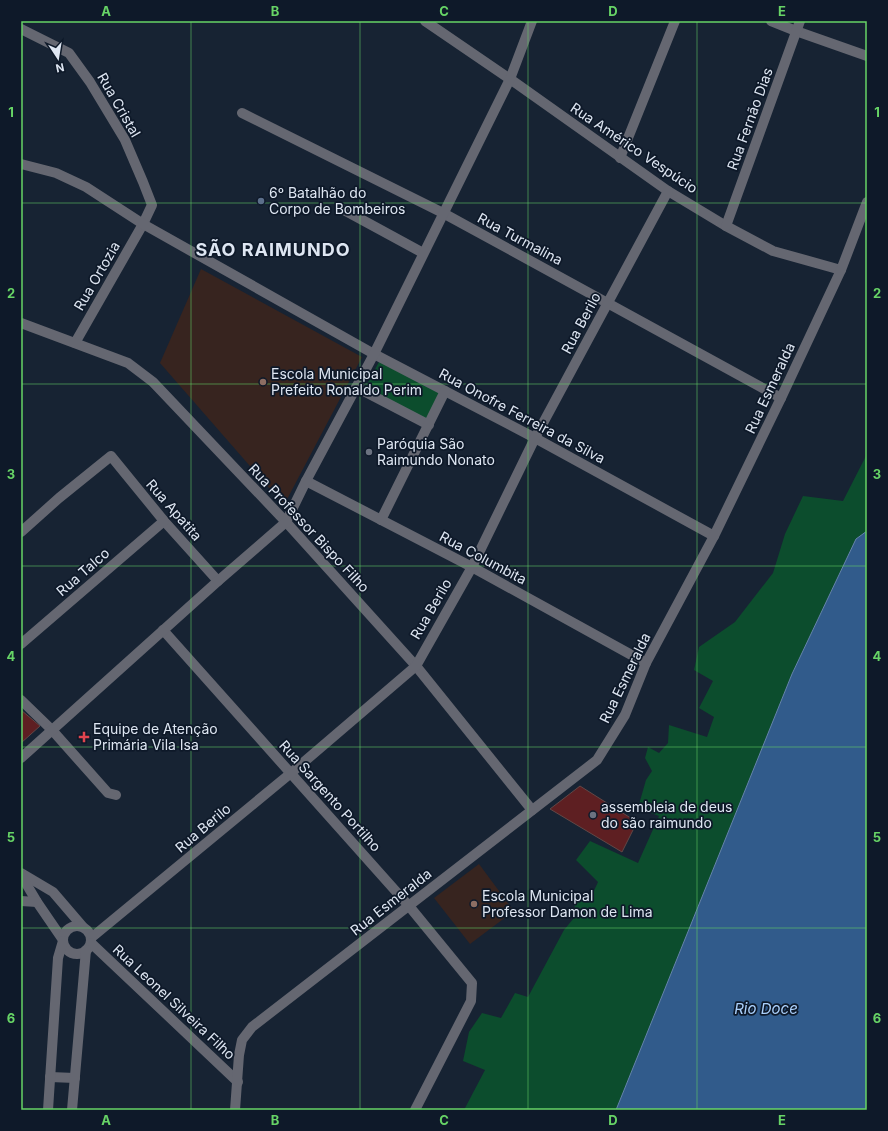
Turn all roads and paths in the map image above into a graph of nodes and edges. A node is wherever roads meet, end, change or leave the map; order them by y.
1 (425, 21) edge
2 (532, 21) edge
3 (675, 21) edge
4 (771, 21) edge
5 (800, 21) edge
6 (21, 29) edge
7 (796, 31) junction
8 (867, 56) edge
9 (510, 79) junction
10 (242, 113) dead end
11 (620, 158) junction
12 (21, 164) edge
13 (668, 191) junction
14 (867, 202) edge
15 (344, 210) dead end
16 (443, 213) junction
17 (143, 224) junction
18 (726, 226) junction
19 (423, 253) junction
20 (841, 270) junction
21 (608, 303) junction
22 (21, 323) edge
23 (75, 343) junction
24 (374, 354) junction
25 (356, 387) junction
26 (445, 391) junction
27 (782, 398) junction
28 (429, 425) junction
29 (535, 438) junction
30 (306, 481) junction
31 (381, 520) junction
32 (164, 521) junction
33 (286, 522) junction
34 (21, 532) edge
35 (714, 536) junction
36 (472, 567) junction
37 (218, 581) junction
38 (163, 630) junction
39 (21, 644) edge
40 (646, 663) junction
41 (416, 666) junction
42 (21, 700) edge
43 (52, 730) junction
44 (21, 758) edge
45 (291, 773) junction
46 (116, 795) dead end
47 (532, 810) junction
48 (21, 874) edge
49 (21, 901) edge
50 (37, 902) junction
51 (408, 906) junction
52 (83, 927) junction
53 (63, 941) junction
54 (89, 944) junction
55 (50, 1077) junction
56 (75, 1078) junction
57 (238, 1082) junction
58 (48, 1110) edge
59 (72, 1110) edge
60 (235, 1110) edge
61 (415, 1110) edge

1 - 9 street, Rua Américo Vespúcio
2 - 9 street
3 - 11 street
4 - 7 street
5 - 7 street, Rua Fernão Dias
6 - 17 street, Rua Cristal
7 - 8 street
7 - 18 street, Rua Fernão Dias
9 - 11 street, Rua Américo Vespúcio
9 - 16 street
10 - 16 street, Rua Turmalina
11 - 13 street, Rua Américo Vespúcio
12 - 17 street, Rua Onofre Ferreira da Silva
13 - 18 street, Rua Américo Vespúcio
13 - 21 street, Rua Berilo
14 - 20 street, Rua Esmeralda
15 - 19 street
16 - 19 street
16 - 21 street, Rua Turmalina
17 - 23 street, Rua Ortozia
17 - 24 street, Rua Onofre Ferreira da Silva
18 - 20 street, Rua Américo Vespúcio
19 - 24 street
20 - 27 street, Rua Esmeralda
21 - 27 street, Rua Turmalina
21 - 29 street, Rua Berilo
22 - 23 street, Rua Professor Bispo Filho
23 - 33 street, Rua Professor Bispo Filho
24 - 25 street
24 - 26 street, Rua Onofre Ferreira da Silva
25 - 28 street
25 - 30 street
26 - 28 street
26 - 29 street, Rua Onofre Ferreira da Silva
27 - 35 street, Rua Esmeralda
28 - 31 street
29 - 35 street, Rua Onofre Ferreira da Silva
29 - 36 street, Rua Berilo
30 - 31 street, Rua Columbita
30 - 33 street
31 - 36 street, Rua Columbita
32 - 34 street, Rua Apatita
32 - 37 street, Rua Apatita
32 - 39 street, Rua Talco
33 - 37 street
33 - 41 street, Rua Professor Bispo Filho
35 - 40 street, Rua Esmeralda
36 - 40 street, Rua Columbita
36 - 41 street, Rua Berilo
37 - 38 street
38 - 43 street
38 - 45 street, Rua Sargento Portilho
40 - 47 street, Rua Esmeralda
41 - 45 street, Rua Berilo
41 - 47 street, Rua Professor Bispo Filho
42 - 43 street
43 - 44 street
43 - 46 street
45 - 51 street, Rua Sargento Portilho
45 - 54 street, Rua Berilo
47 - 51 street, Rua Esmeralda
48 - 50 street
48 - 52 street
49 - 50 street
50 - 53 street
51 - 57 street, Rua Esmeralda
51 - 61 street, Rua Sargento Portilho
52 - 53 street
52 - 54 street
53 - 54 street
53 - 55 street
54 - 56 street
54 - 57 street, Rua Leonel Silveira Filho
55 - 56 street
55 - 58 street
56 - 59 street
57 - 60 street, Rua Esmeralda

